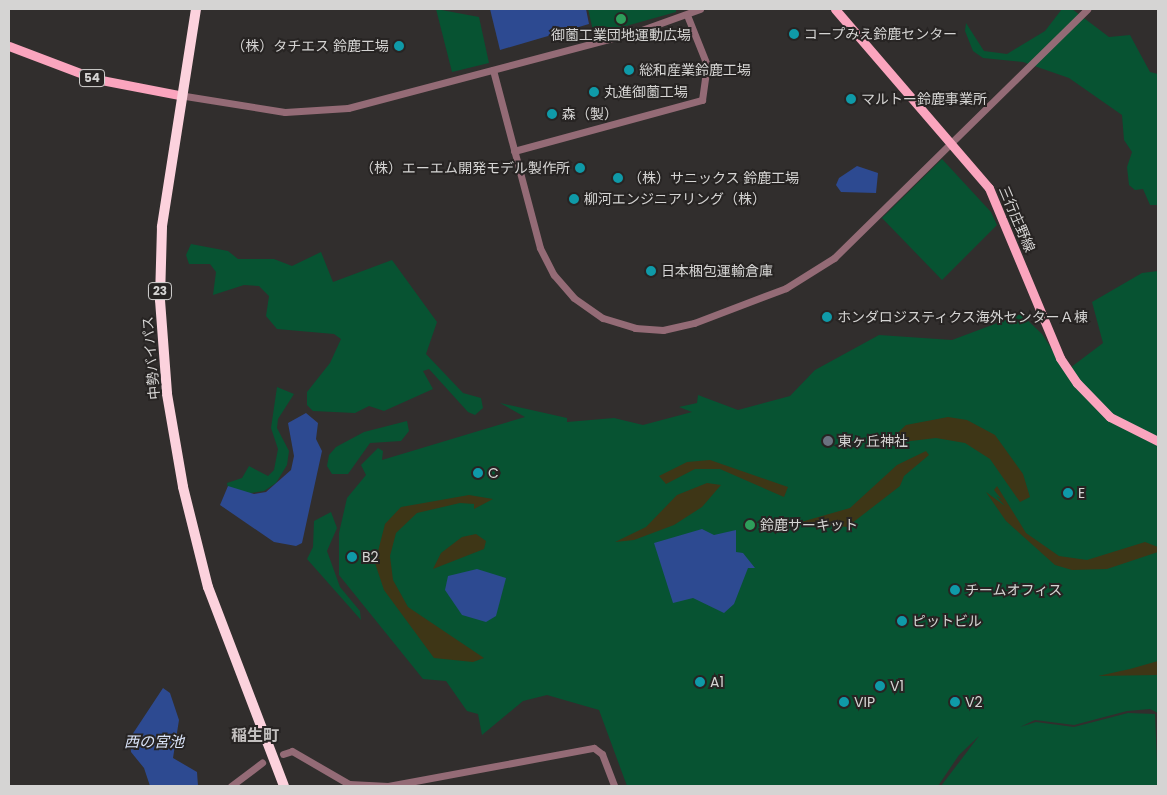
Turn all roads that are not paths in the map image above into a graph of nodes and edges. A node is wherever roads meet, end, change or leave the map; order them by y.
1 (196, 9) edge
2 (700, 9) edge
3 (835, 9) edge
4 (1087, 9) edge
5 (687, 15) junction
6 (9, 46) edge
7 (493, 70) junction
8 (179, 95) junction
9 (951, 143) junction
10 (514, 151) junction
11 (1158, 441) edge
12 (250, 696) junction
13 (283, 754) dead end
14 (262, 763) dead end
15 (231, 786) edge
16 (284, 786) edge
17 (291, 786) edge
18 (614, 786) edge

1 - 8 highway, 中勢バイパス / 23
2 - 5 street
3 - 9 main road, 三行庄野線
4 - 9 street
5 - 7 street
5 - 10 street
6 - 8 main road, 54
7 - 8 street
7 - 10 street
8 - 12 highway, 中勢バイパス / 23
9 - 10 street
9 - 11 main road, 三行庄野線
12 - 16 highway, 中勢バイパス / 23
12 - 17 highway, 中勢バイパス / 23
13 - 18 street
14 - 15 street

